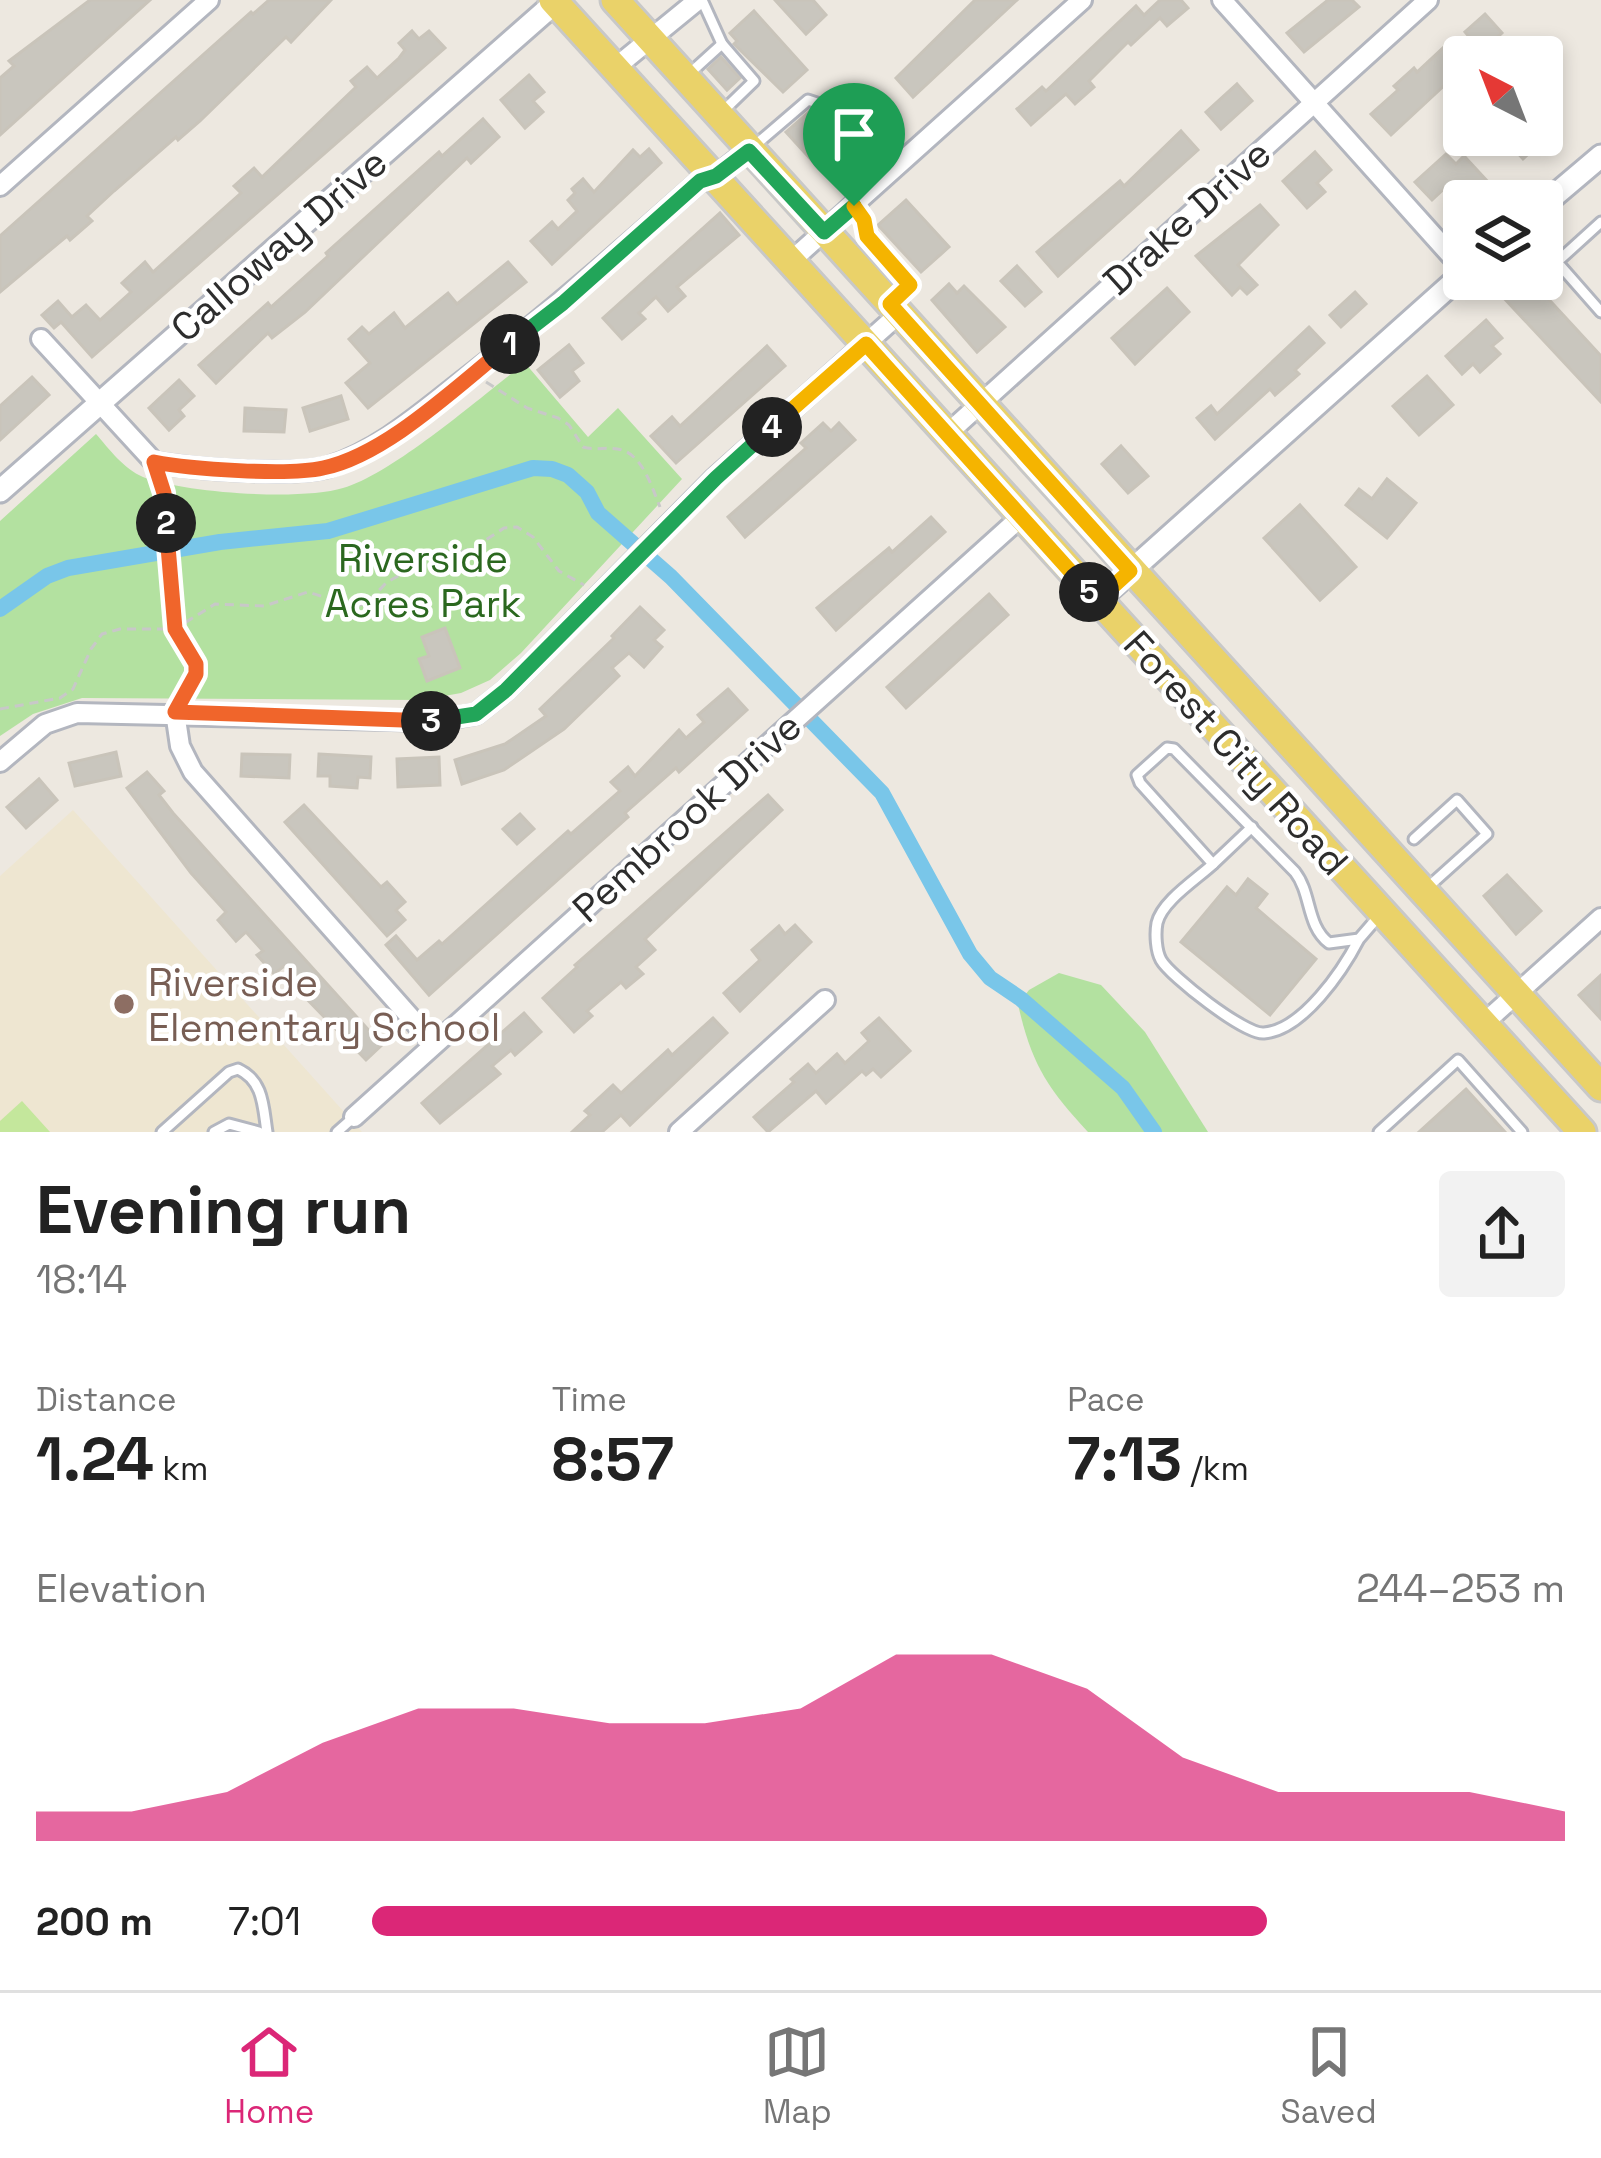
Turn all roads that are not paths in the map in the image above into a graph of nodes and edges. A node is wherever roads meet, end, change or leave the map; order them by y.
1 (208, 0) edge
2 (615, 0) edge
3 (700, 0) edge
4 (1082, 0) edge
5 (1222, 0) edge
6 (1428, 0) edge
7 (556, 1) edge
8 (649, 37) junction
9 (722, 44) junction
10 (616, 67) junction
11 (700, 68) junction
12 (728, 100) junction
13 (1314, 102) junction
14 (851, 132) dead end
15 (749, 151) junction
16 (1601, 156) edge
17 (716, 176) junction
18 (0, 186) edge
19 (1563, 188) edge
20 (854, 206) junction
21 (1601, 222) edge
22 (824, 232) junction
23 (1443, 248) edge
24 (866, 257) junction
25 (791, 261) junction
26 (1443, 291) edge
27 (894, 309) junction
28 (1601, 312) edge
29 (41, 340) dead end
30 (866, 344) junction
31 (98, 404) junction
32 (980, 404) junction
33 (947, 434) junction
34 (0, 491) edge
35 (1021, 517) junction
36 (1089, 525) junction
37 (1130, 571) junction
38 (1097, 601) junction
39 (175, 712) junction
40 (0, 762) edge
41 (1252, 826) junction
42 (1414, 839) dead end
43 (1213, 863) junction
44 (1423, 892) junction
45 (1382, 913) junction
46 (1601, 918) edge
47 (1359, 939) junction
48 (1516, 994) junction
49 (824, 1000) dead end
50 (1483, 1024) junction
51 (434, 1044) junction
52 (1601, 1087) edge
53 (354, 1117) joint
54 (163, 1132) edge
55 (214, 1132) edge
56 (263, 1132) edge
57 (338, 1132) edge
58 (679, 1132) edge
59 (1379, 1132) edge
60 (1522, 1132) edge
61 (1582, 1132) edge

1 - 18 street
2 - 8 main road, Forest City Road
3 - 8 street
3 - 9 lane
4 - 20 street
5 - 13 street
6 - 13 street, Drake Drive
7 - 10 main road, Forest City Road
7 - 31 street, Calloway Drive
8 - 10 street
8 - 11 main road, Forest City Road
9 - 11 lane
9 - 12 lane
10 - 17 main road, Forest City Road
11 - 12 main road, Forest City Road
12 - 15 main road, Forest City Road
13 - 23 street
13 - 32 street, Drake Drive
14 - 15 lane
15 - 17 street
15 - 22 main road, Forest City Road
16 - 19 street
17 - 25 main road, Forest City Road
17 - 31 street
20 - 22 street
20 - 24 lane
21 - 28 lane
22 - 24 main road, Forest City Road
22 - 25 street
24 - 27 main road, Forest City Road
25 - 30 main road, Forest City Road
26 - 37 street
27 - 30 street
27 - 32 main road, Forest City Road
29 - 31 street
30 - 33 main road, Forest City Road
30 - 39 street
31 - 34 street, Calloway Drive
32 - 33 street, Drake Drive
32 - 36 main road, Forest City Road
33 - 35 main road, Forest City Road
35 - 36 main road
35 - 38 main road, Forest City Road
35 - 51 street, Pembrook Drive
36 - 37 main road, Forest City Road
37 - 38 street
37 - 44 main road, Forest City Road
38 - 45 main road, Forest City Road
39 - 40 street
39 - 51 street
41 - 43 lane
41 - 43 lane
41 - 47 lane
42 - 44 lane
43 - 47 lane
44 - 48 main road, Forest City Road
45 - 47 lane
45 - 50 main road, Forest City Road
46 - 48 street
48 - 50 street
48 - 52 main road, Forest City Road
49 - 58 street
50 - 61 main road, Forest City Road
51 - 53 street, Pembrook Drive
53 - 57 lane
54 - 56 lane
55 - 56 lane
59 - 60 lane

